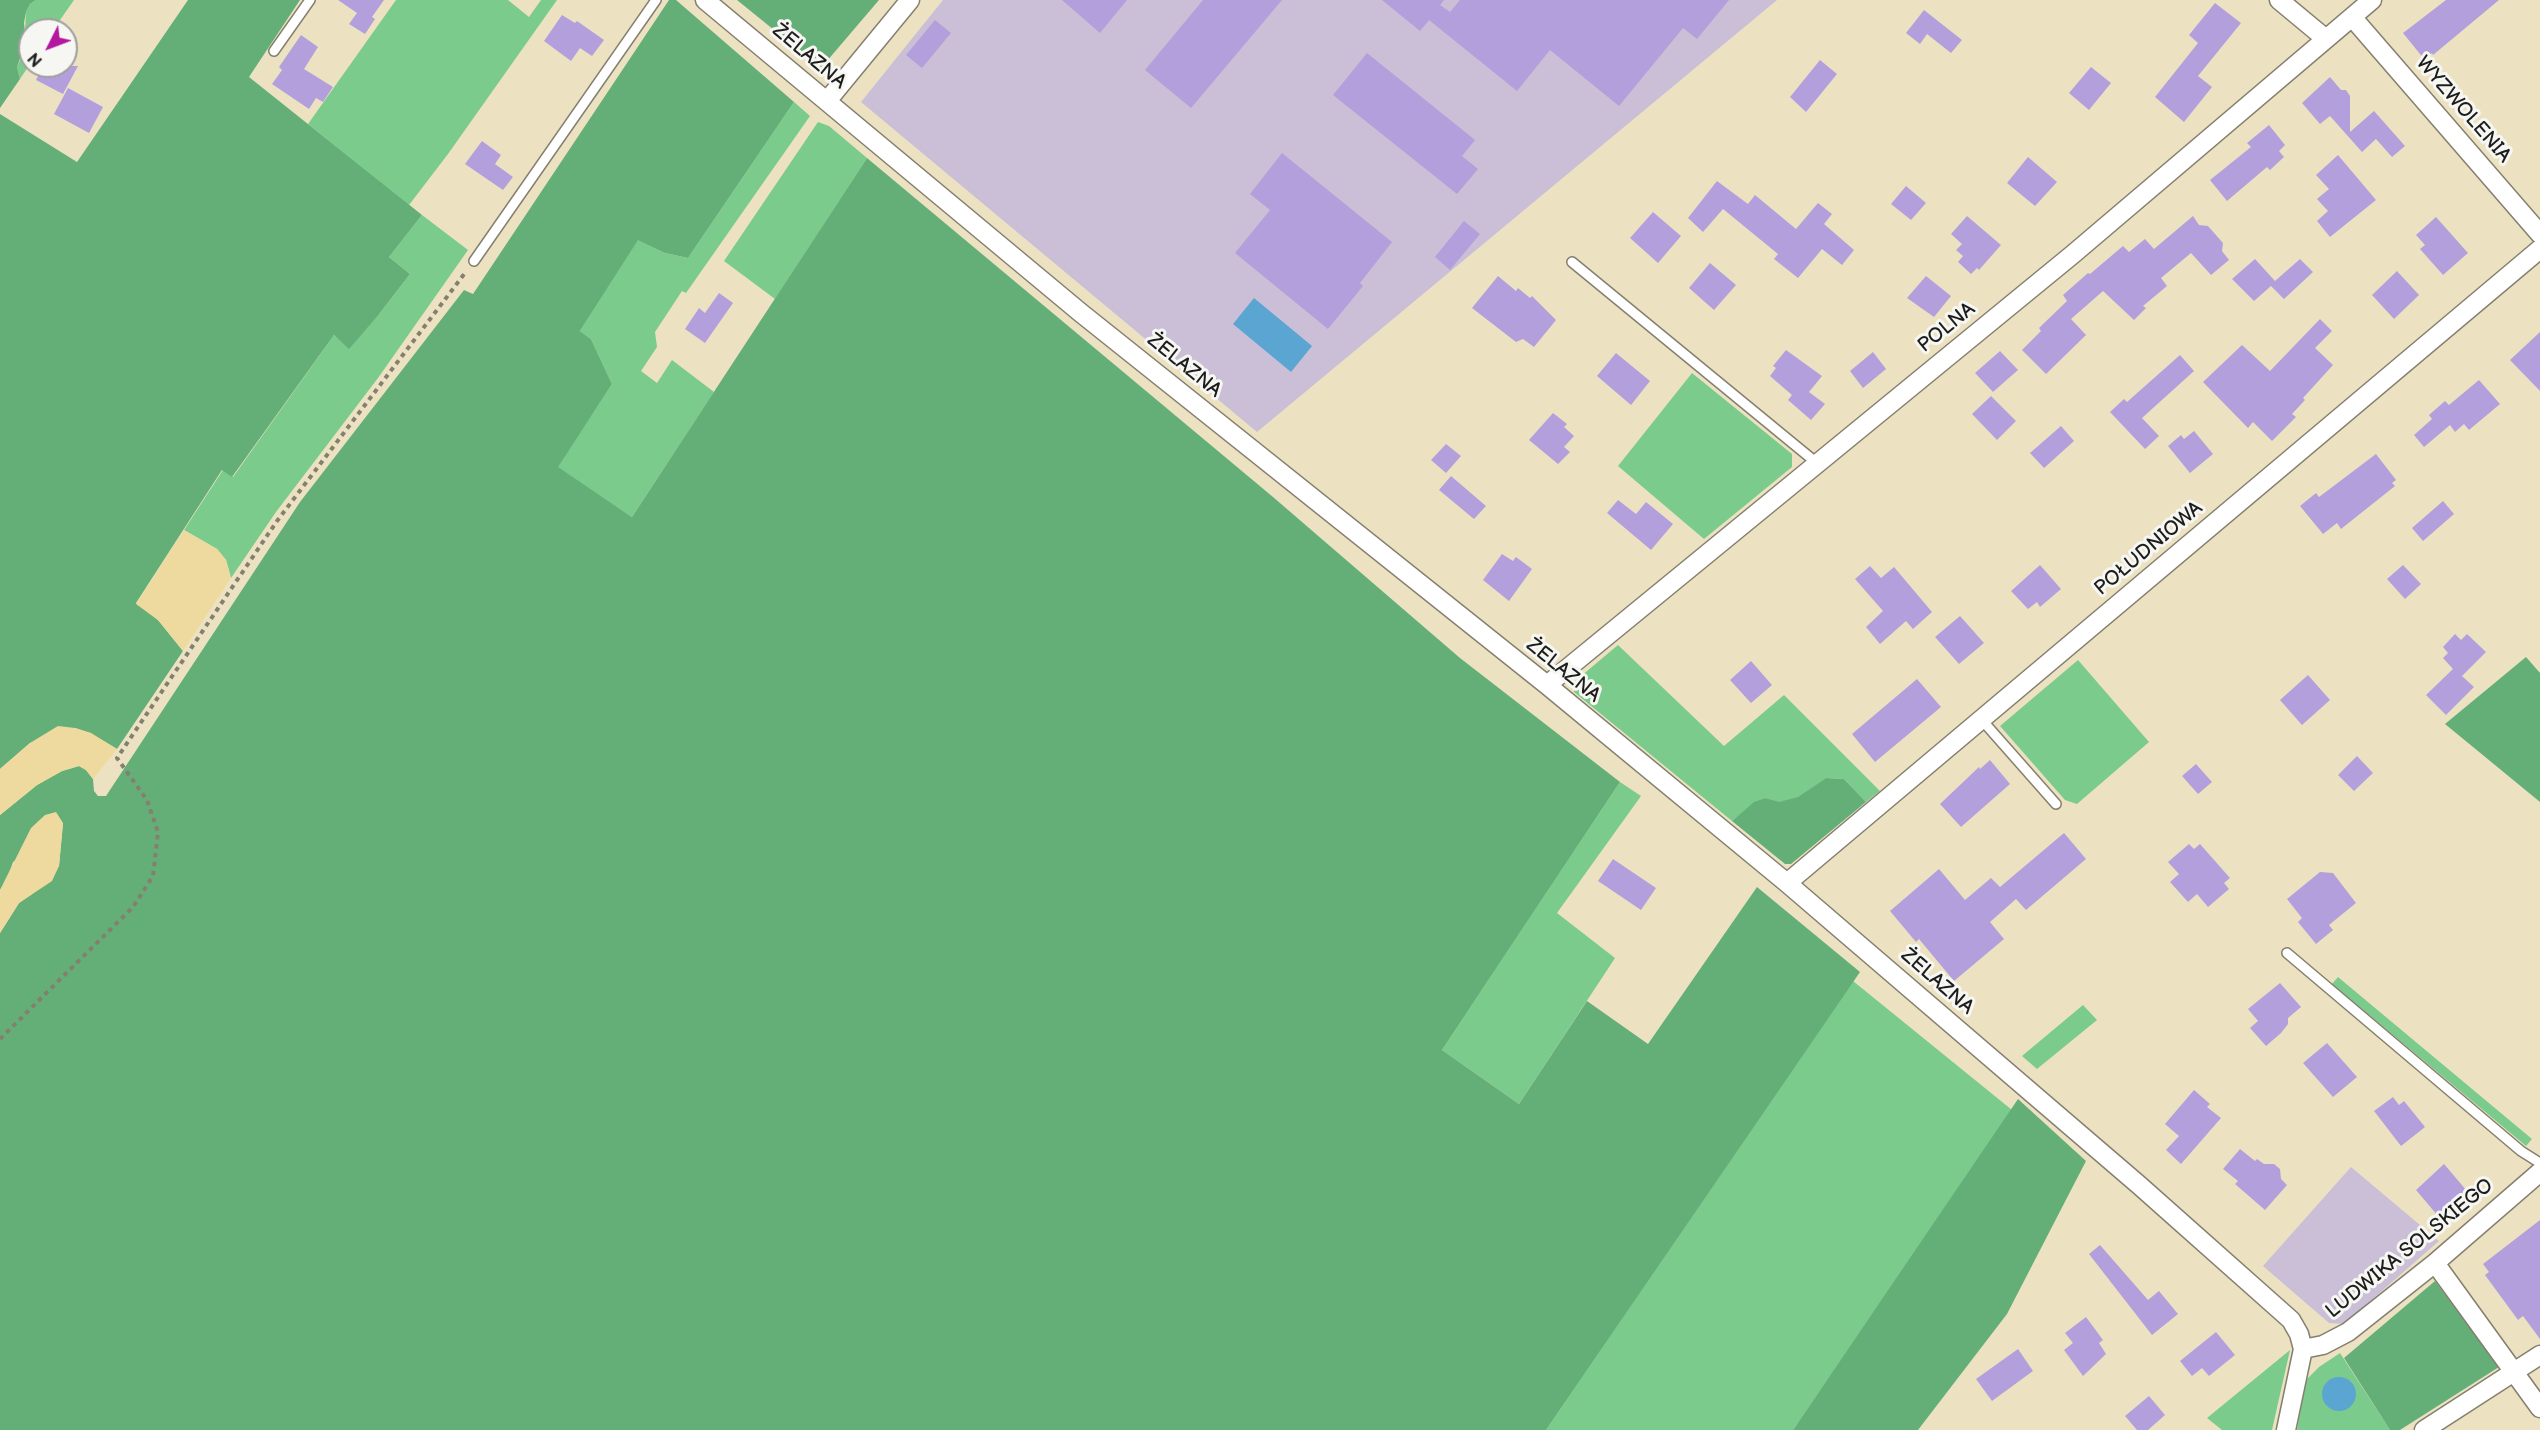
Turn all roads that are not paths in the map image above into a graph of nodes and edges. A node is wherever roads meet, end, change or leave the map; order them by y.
1 (310, 0) edge
2 (656, 0) edge
3 (705, 0) edge
4 (910, 0) edge
5 (2279, 0) edge
6 (2372, 0) edge
7 (2352, 17) junction
8 (2326, 39) junction
9 (274, 51) dead end
10 (827, 101) junction
11 (2540, 234) edge
12 (2540, 249) edge
13 (474, 261) road end
14 (1572, 262) dead end
15 (1818, 464) junction
16 (1546, 686) junction
17 (1981, 719) junction
18 (2056, 804) dead end
19 (1787, 883) junction
20 (2288, 953) dead end
21 (2540, 1163) edge
22 (2540, 1172) edge
23 (2435, 1263) junction
24 (2302, 1349) junction
25 (2540, 1355) edge
26 (2515, 1371) junction
27 (2540, 1408) edge
28 (2286, 1430) edge
29 (2424, 1430) edge

1 - 9 lane
2 - 13 lane
3 - 10 street, ŻELAZNA
4 - 10 street
5 - 8 street
6 - 7 street, POLNA
7 - 8 street, POLNA
7 - 11 street, WYZWOLENIA
8 - 15 street, POLNA
10 - 16 street, ŻELAZNA
12 - 17 street, POŁUDNIOWA
14 - 15 lane
15 - 16 street, POLNA
16 - 19 street, ŻELAZNA
17 - 18 lane
17 - 19 street, POŁUDNIOWA
19 - 24 street, ŻELAZNA
20 - 21 lane
22 - 23 street, LUDWIKA SOLSKIEGO
23 - 24 street, LUDWIKA SOLSKIEGO
23 - 26 street
24 - 28 street
25 - 26 street
26 - 27 street
26 - 29 street

